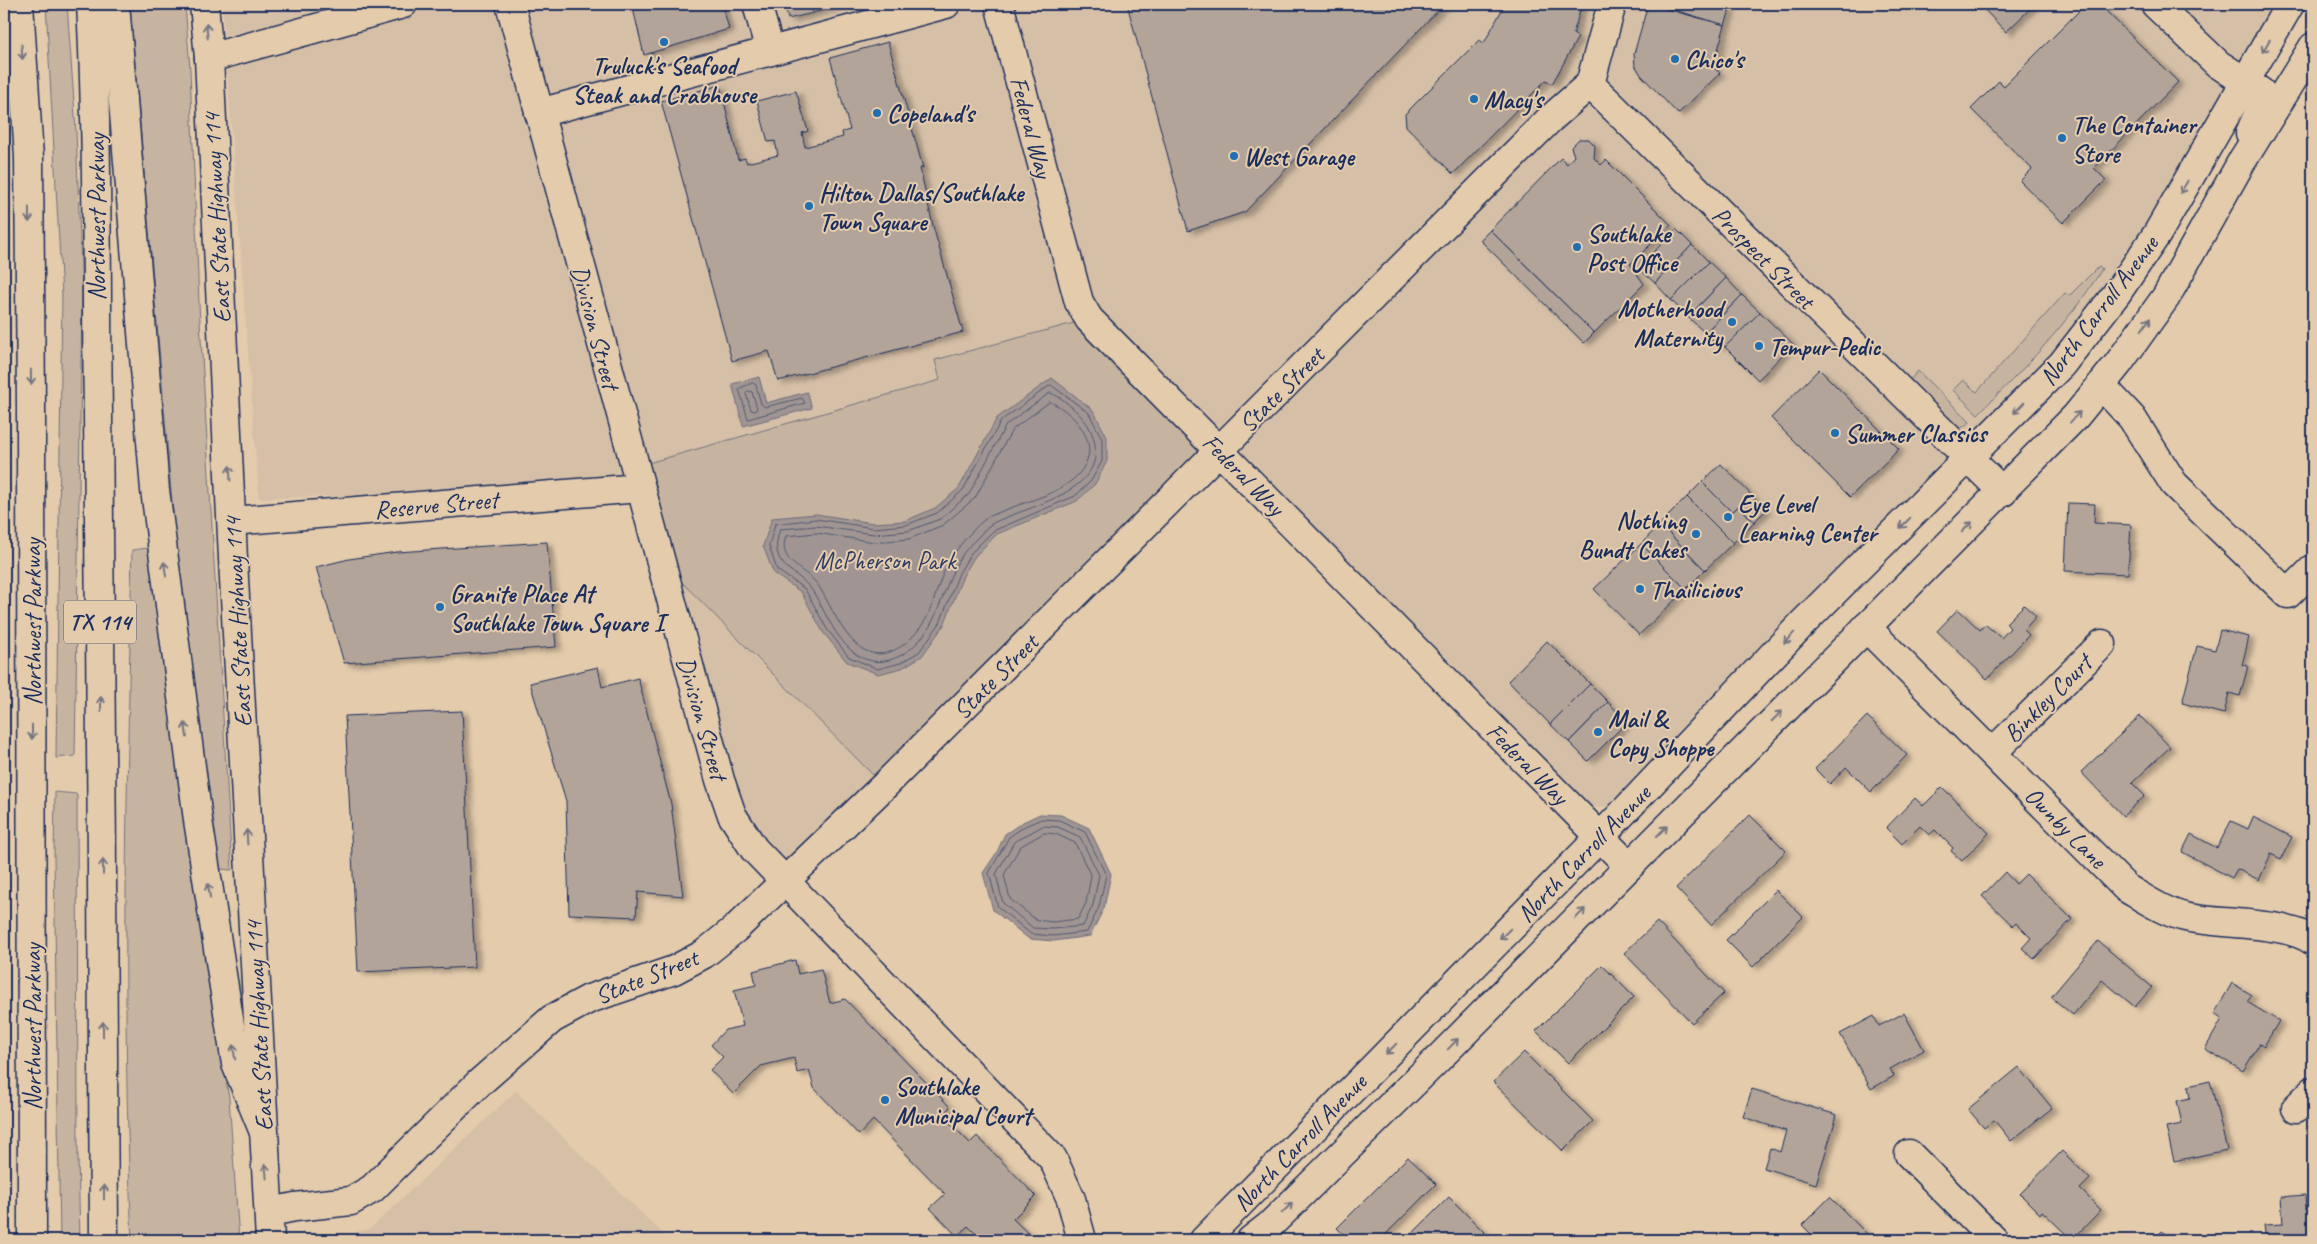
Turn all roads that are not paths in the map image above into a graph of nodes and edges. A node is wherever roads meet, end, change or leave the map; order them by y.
1 (19, 4) edge
2 (90, 4) edge
3 (115, 4) edge
4 (204, 4) edge
5 (404, 4) edge
6 (510, 4) edge
7 (757, 4) edge
8 (946, 4) edge
9 (999, 4) edge
10 (1612, 4) edge
11 (2155, 4) edge
12 (2290, 4) edge
13 (2313, 47) edge
14 (770, 51) junction
15 (209, 58) junction
16 (2246, 81) junction
17 (1590, 84) junction
18 (539, 113) junction
19 (2242, 161) junction
20 (2101, 385) junction
21 (1221, 450) junction
22 (1970, 460) junction
23 (640, 488) junction
24 (2002, 492) junction
25 (232, 521) junction
26 (2313, 569) edge
27 (1866, 627) junction
28 (2102, 644) dead end
29 (1992, 753) junction
30 (1600, 837) junction
31 (1628, 865) junction
32 (786, 882) junction
33 (2313, 941) edge
34 (263, 1130) junction
35 (1910, 1154) dead end
36 (270, 1212) junction
37 (1086, 1237) edge
38 (32, 1240) edge
39 (104, 1240) edge
40 (270, 1240) edge
41 (1204, 1240) edge
42 (1251, 1240) edge
43 (1994, 1240) edge

1 -> 38 main road, Northwest Parkway / TX 114
39 -> 2 main road, Northwest Parkway / TX 114
34 -> 3 main road
15 -> 4 main road, East State Highway 114
5 - 15 main road
6 - 18 main road, Division Street
7 - 14 main road
8 - 14 main road
9 - 21 main road, Federal Way
10 - 17 main road
11 - 16 main road
12 -> 16 main road, North Carroll Avenue
13 - 19 main road, North Carroll Avenue
14 - 18 main road
25 -> 15 main road, East State Highway 114
16 - 19 main road
16 -> 22 main road, North Carroll Avenue
17 - 21 main road, State Street
17 - 22 main road, Prospect Street
18 - 23 main road, Division Street
20 -> 19 main road, North Carroll Avenue
24 -> 20 main road, North Carroll Avenue
20 - 26 main road
21 - 30 main road, Federal Way
21 - 32 main road, State Street
22 - 24 main road, Prospect Street
22 -> 30 main road, North Carroll Avenue
23 - 25 main road, Reserve Street
23 - 32 main road, Division Street
27 -> 24 main road, North Carroll Avenue
34 -> 25 main road, East State Highway 114
27 - 29 main road, Ownby Lane
31 -> 27 main road, North Carroll Avenue
28 - 29 main road, Binkley Court
29 - 33 main road, Ownby Lane
30 - 31 main road, Federal Way
30 -> 41 main road, North Carroll Avenue
42 -> 31 main road, North Carroll Avenue
32 - 36 main road, State Street
32 - 37 main road, Division Street
36 -> 34 main road, East State Highway 114
35 - 43 main road
36 - 40 main road, East State Highway 114

